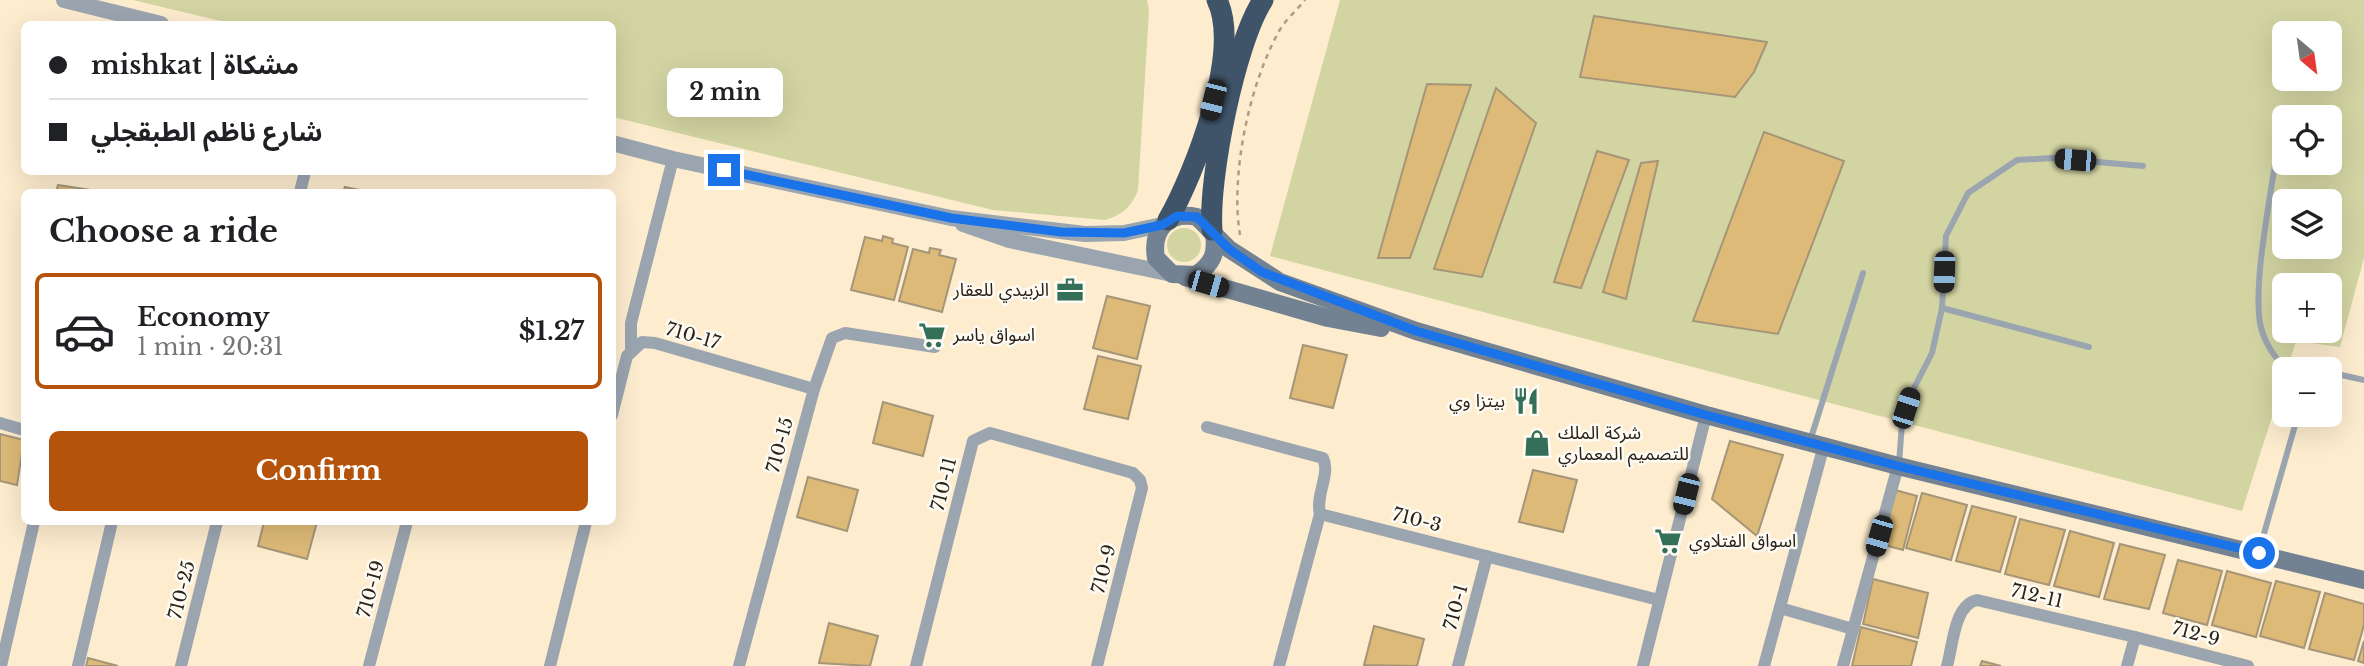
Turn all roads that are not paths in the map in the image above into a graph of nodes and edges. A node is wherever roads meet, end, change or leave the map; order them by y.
1 (64, 0) edge
2 (1217, 0) edge
3 (1263, 0) edge
4 (150, 21) edge
5 (616, 144) edge
6 (673, 159) junction
7 (2143, 166) dead end
8 (2274, 175) edge
9 (951, 218) junction
10 (1165, 223) junction
11 (1213, 232) junction
12 (1863, 273) dead end
13 (1178, 275) junction
14 (1942, 307) junction
15 (1416, 331) junction
16 (2089, 347) dead end
17 (935, 348) dead end
18 (631, 350) junction
19 (2274, 357) edge
20 (2342, 377) edge
21 (2364, 380) edge
22 (814, 389) junction
23 (616, 401) edge
24 (1706, 415) junction
25 (0, 423) edge
26 (1207, 427) dead end
27 (2295, 427) edge
28 (21, 429) edge
29 (1817, 443) junction
30 (1898, 466) junction
31 (1140, 480) joint
32 (1320, 514) junction
33 (33, 525) edge
34 (111, 525) edge
35 (216, 525) edge
36 (406, 525) edge
37 (585, 525) edge
38 (2259, 553) junction
39 (1487, 556) junction
40 (2364, 580) edge
41 (1659, 600) junction
42 (1780, 608) junction
43 (1853, 629) junction
44 (2135, 637) junction
45 (1, 666) edge
46 (78, 666) edge
47 (181, 666) edge
48 (369, 666) edge
49 (550, 666) edge
50 (739, 666) edge
51 (916, 666) edge
52 (1097, 666) edge
53 (1279, 666) edge
54 (1458, 666) edge
55 (1643, 666) edge
56 (1764, 666) edge
57 (1843, 666) edge
58 (1947, 666) edge
59 (2127, 666) edge
60 (2248, 666) edge

1 - 4 street
2 - 10 highway
3 - 11 highway
5 - 6 street
6 - 9 street
6 - 18 street
7 - 14 lane
8 - 19 lane
9 - 10 street
9 - 13 street
10 - 11 main road
10 - 13 main road
11 - 13 main road
11 - 15 main road
12 - 29 lane
13 - 15 main road
14 - 16 lane
14 - 30 lane
15 - 24 main road
17 - 22 street, 710-15
18 - 22 street, 710-17
18 - 23 street
20 - 21 lane
22 - 50 street, 710-15
24 - 29 main road
24 - 41 street
25 - 28 street
26 - 32 street
27 - 38 lane
29 - 30 main road
29 - 42 street
30 - 38 main road
30 - 43 street
31 - 51 street, 710-11
31 - 52 street, 710-9
32 - 39 street, 710-3
32 - 53 street
33 - 45 street
34 - 46 street
35 - 47 street, 710-25
36 - 48 street, 710-19
37 - 49 street
38 - 40 main road
39 - 41 street, 710-3
39 - 54 street, 710-1
41 - 55 street
42 - 43 street
42 - 56 street
43 - 57 street
44 - 58 street, 712-11
44 - 59 street
44 - 60 street, 712-9

